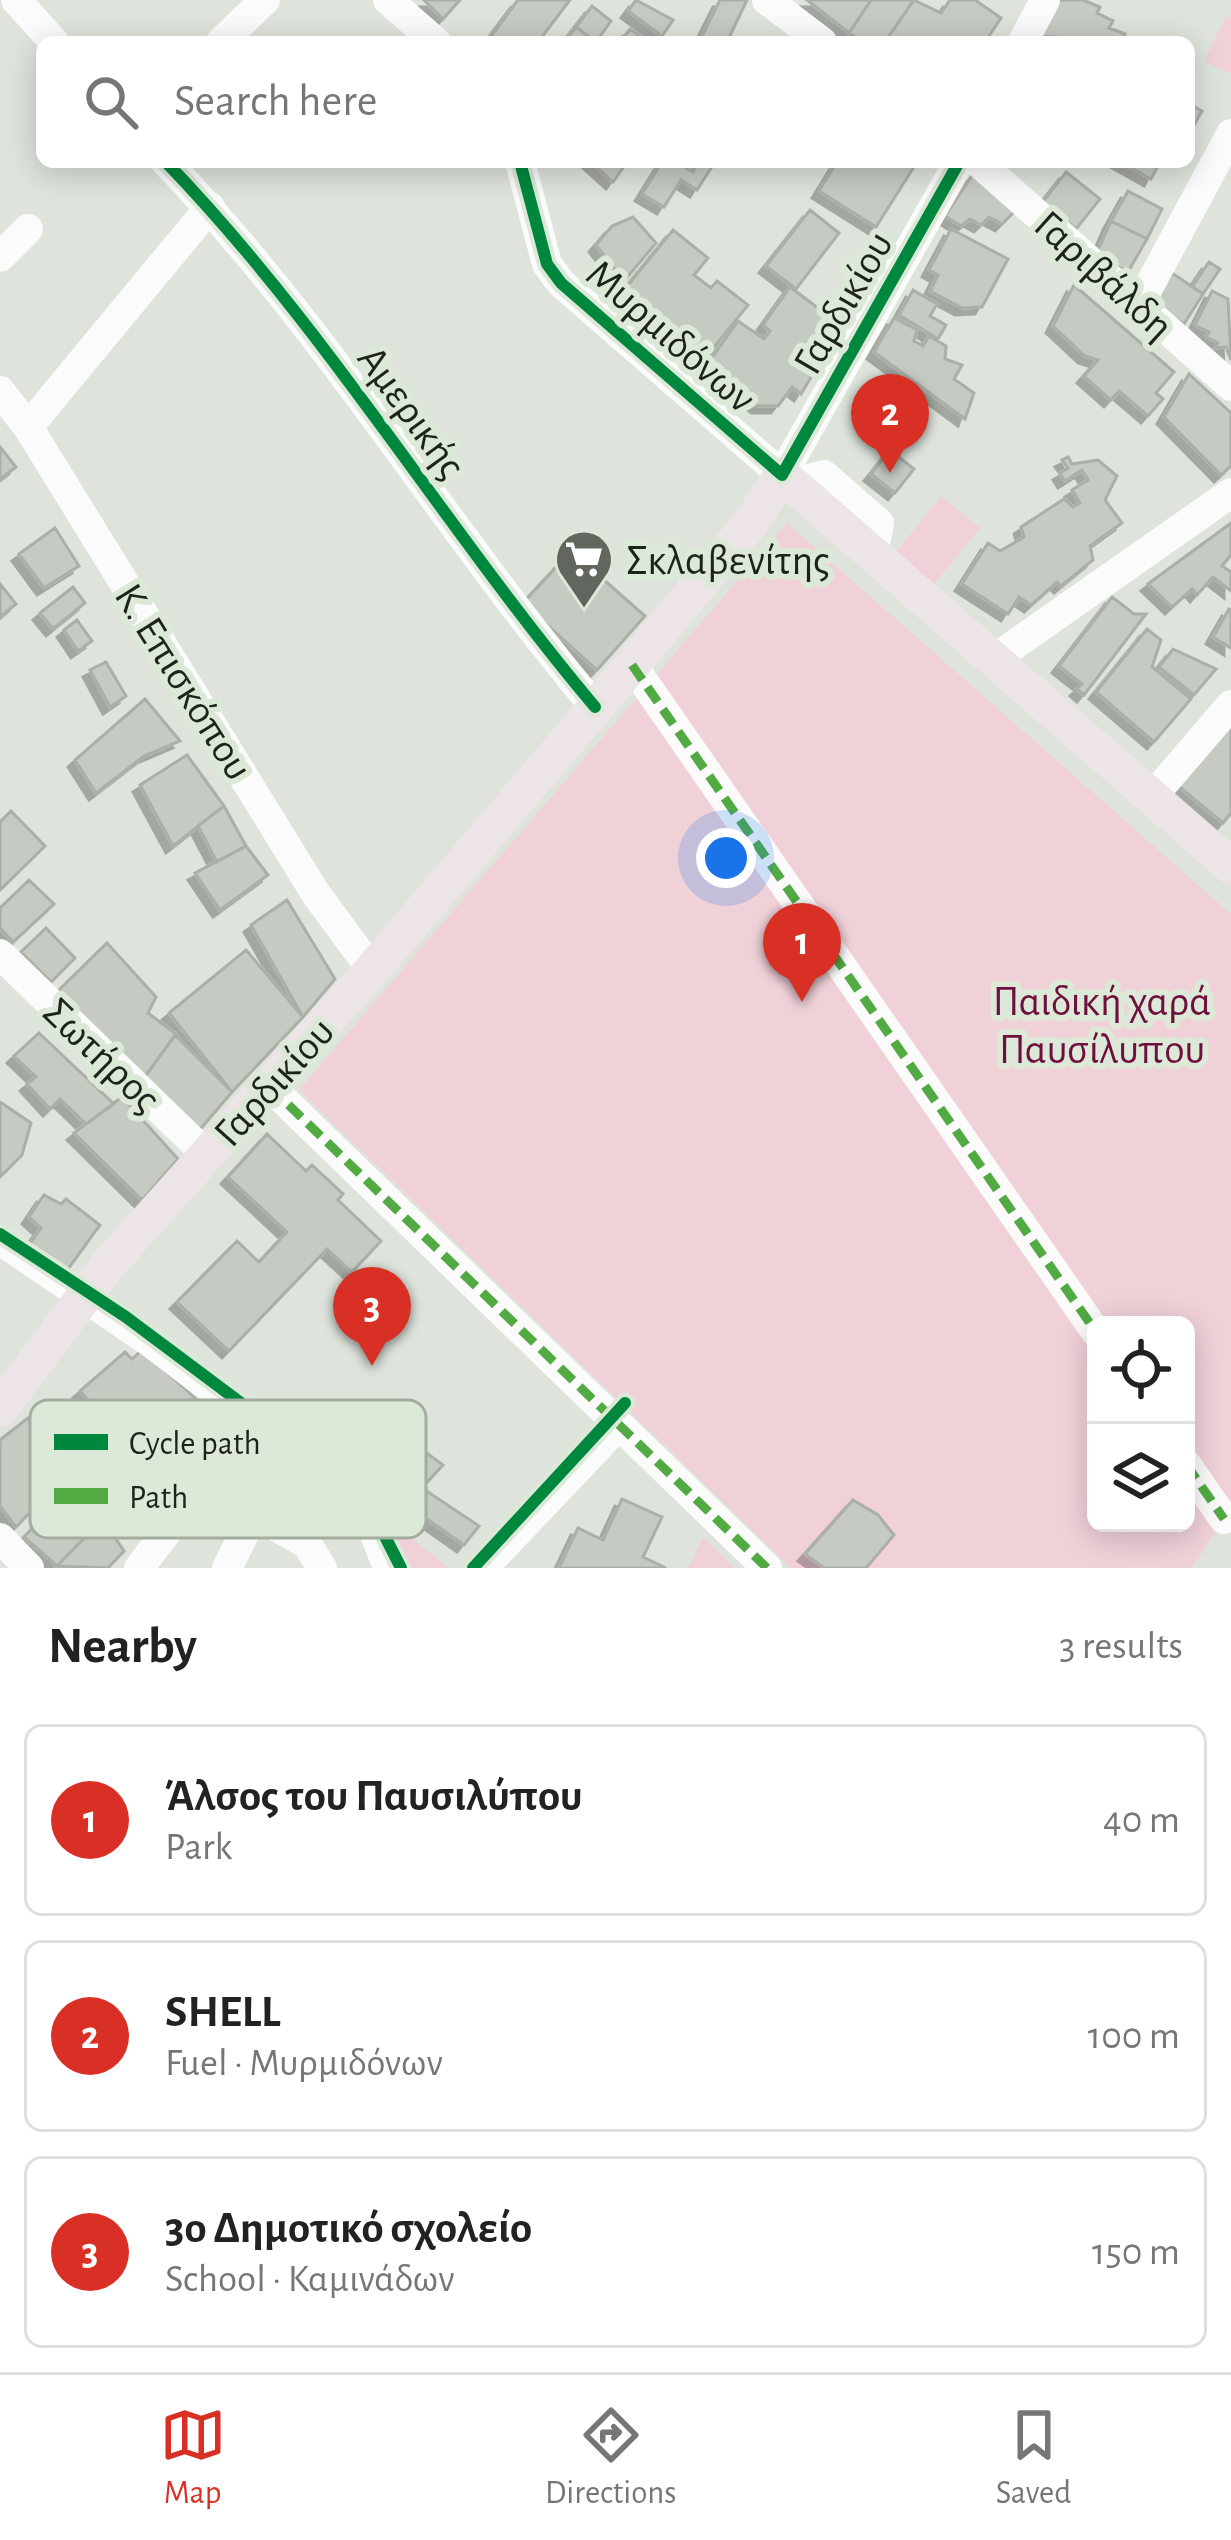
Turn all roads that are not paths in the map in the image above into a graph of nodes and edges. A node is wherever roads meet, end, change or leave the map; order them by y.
1 (16, 0) edge
2 (265, 0) edge
3 (388, 0) edge
4 (767, 0) edge
5 (1045, 0) edge
6 (49, 36) edge
7 (227, 36) edge
8 (429, 36) edge
9 (814, 36) edge
10 (1026, 36) edge
11 (1231, 134) edge
12 (172, 168) edge
13 (522, 168) edge
14 (956, 168) edge
15 (985, 168) edge
16 (210, 207) junction
17 (28, 229) dead end
18 (0, 257) edge
19 (1139, 305) junction
20 (1231, 386) edge
21 (0, 391) edge
22 (28, 427) junction
23 (788, 480) junction
24 (1231, 493) edge
25 (994, 659) junction
26 (632, 665) junction
27 (1231, 705) edge
28 (596, 707) junction
29 (1152, 797) junction
30 (1231, 866) edge
31 (0, 954) edge
32 (372, 970) junction
33 (269, 1086) junction
34 (207, 1155) junction
35 (0, 1240) edge
36 (83, 1297) junction
37 (1087, 1319) edge
38 (227, 1400) edge
39 (0, 1409) edge
40 (620, 1426) junction
41 (1195, 1477) edge
42 (1224, 1519) dead end
43 (0, 1538) edge
44 (162, 1538) edge
45 (242, 1538) edge
46 (297, 1538) edge
47 (376, 1538) edge
48 (28, 1568) edge
49 (139, 1568) edge
50 (227, 1568) edge
51 (322, 1568) edge
52 (388, 1568) edge
53 (483, 1568) edge
54 (767, 1568) edge

1 - 6 street
2 - 7 street
3 - 8 street
4 - 9 street
5 - 10 street
11 - 19 street
12 - 16 street, Αμερικής
13 - 23 street, Μυρμιδόνων
14 - 23 street, Γαρδικίου
15 - 19 street, Γαριβάλδη
16 - 22 street
16 - 28 street, Αμερικής
17 - 18 street
19 - 20 street, Γαριβάλδη
21 - 22 street, Κ. Επισκόπου
22 - 32 street, Κ. Επισκόπου
23 - 25 main road, Μυρμιδόνων
23 - 26 main road, Γαρδικίου
24 - 25 street
25 - 29 main road, Μυρμιδόνων
26 - 28 main road, Γαρδικίου
26 - 37 street
27 - 29 street
28 - 32 main road, Γαρδικίου
29 - 30 main road, Μυρμιδόνων
31 - 34 street, Σωτήρος
32 - 33 main road, Γαρδικίου
33 - 34 main road, Γαρδικίου
33 - 40 street
34 - 36 main road, Γαρδικίου
35 - 36 street
36 - 38 street
36 - 39 main road, Γαρδικίου
40 - 53 street
40 - 54 street
41 - 42 street
43 - 48 street
44 - 49 street
45 - 50 street
46 - 51 street
47 - 52 street

